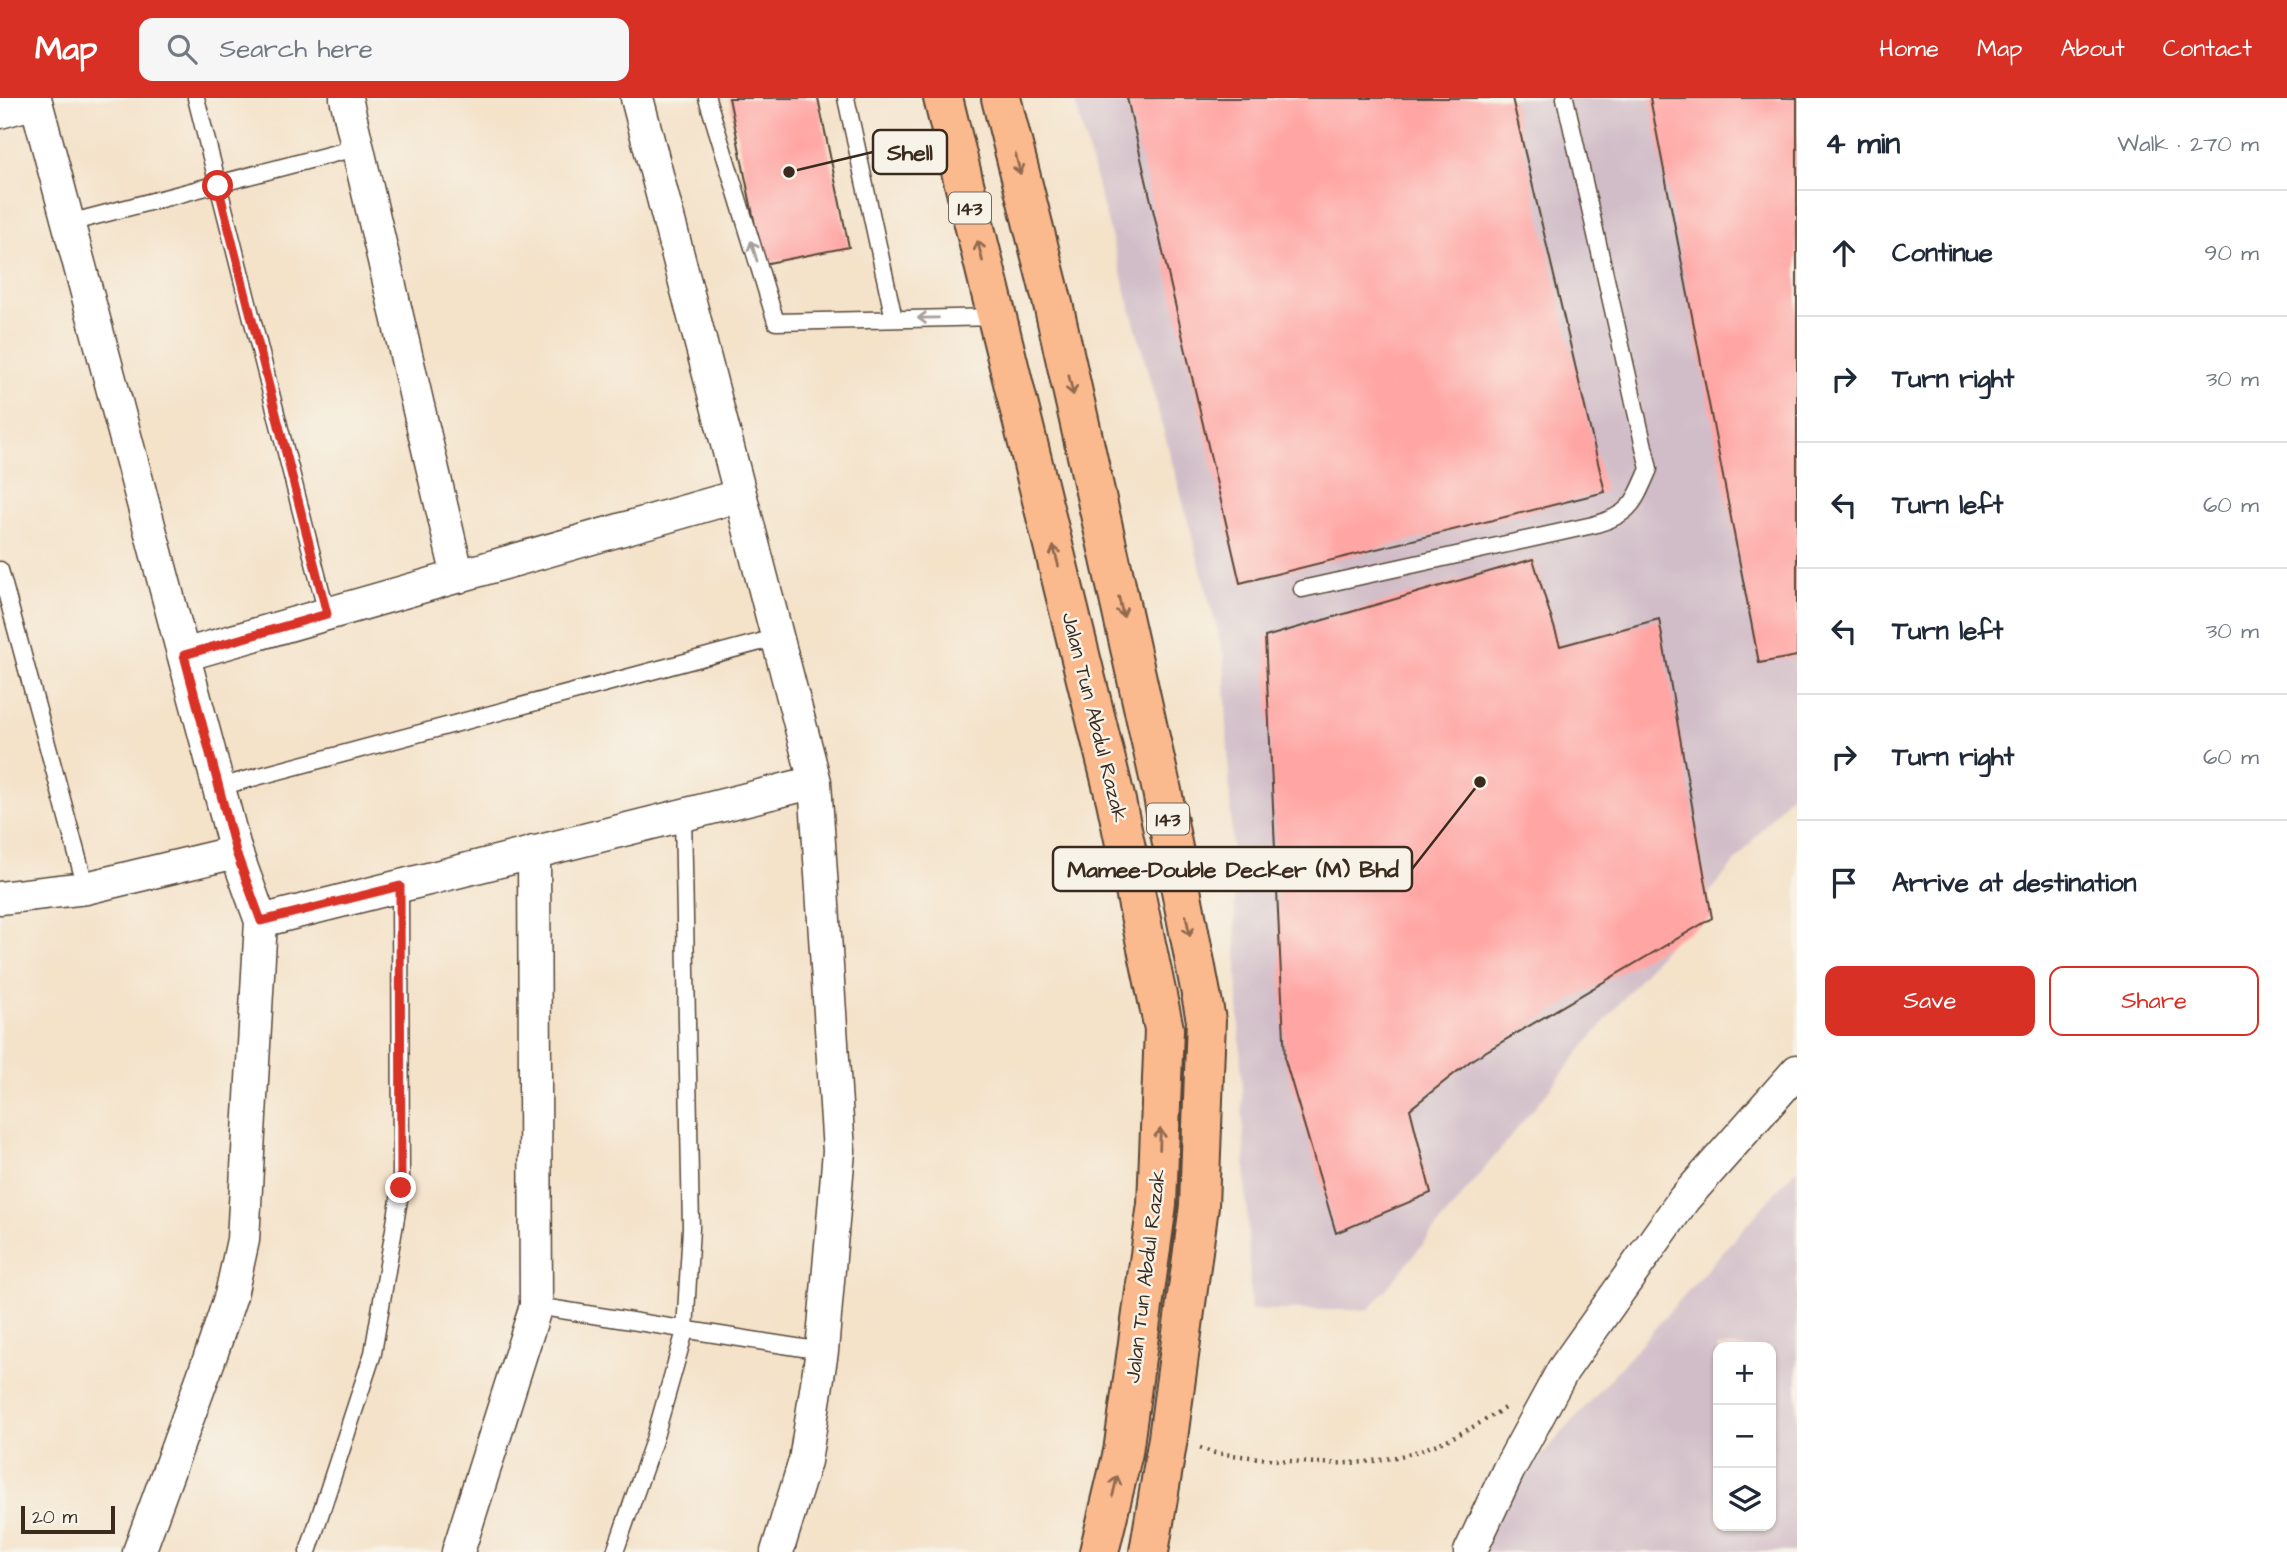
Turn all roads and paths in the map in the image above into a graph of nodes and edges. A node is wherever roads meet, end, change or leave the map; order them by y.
1 (195, 98) edge
2 (346, 98) edge
3 (637, 98) edge
4 (707, 98) edge
5 (846, 98) edge
6 (943, 98) edge
7 (1002, 98) edge
8 (1565, 98) edge
9 (36, 100) edge
10 (0, 112) edge
11 (359, 147) junction
12 (218, 186) junction
13 (69, 223) junction
14 (997, 317) junction
15 (894, 319) junction
16 (738, 496) junction
17 (0, 570) edge
18 (458, 577) junction
19 (1302, 589) dead end
20 (327, 614) junction
21 (775, 638) junction
22 (184, 655) junction
23 (815, 782) junction
24 (219, 787) junction
25 (683, 815) junction
26 (236, 852) junction
27 (534, 852) junction
28 (400, 886) junction
29 (86, 888) junction
30 (0, 898) edge
31 (261, 921) junction
32 (1797, 1071) edge
33 (536, 1306) junction
34 (685, 1331) junction
35 (822, 1351) junction
36 (1518, 1400) dead end
37 (1168, 1438) junction
38 (139, 1552) edge
39 (308, 1552) edge
40 (458, 1552) edge
41 (615, 1552) edge
42 (777, 1552) edge
43 (1100, 1552) edge
44 (1149, 1552) edge
45 (1470, 1552) edge

1 - 12 lane
2 - 11 street
3 - 16 street
15 -> 4 lane
5 - 15 lane
14 -> 6 highway, Jalan Tun Abdul Razak / 143
7 -> 37 highway, Jalan Tun Abdul Razak / 143
8 - 19 lane
9 - 10 street
9 - 13 street
11 - 12 lane
11 - 18 street
12 - 13 lane
12 - 20 lane
13 - 22 street
14 -> 15 lane
43 -> 14 highway, Jalan Tun Abdul Razak / 143
16 - 18 street
16 - 21 street
17 - 29 lane
18 - 20 street
20 - 22 street
21 - 23 street
21 - 24 lane
22 - 24 street
23 - 25 street
23 - 35 street
24 - 26 street
25 - 27 street
25 - 34 lane
26 - 29 street
26 - 31 street
27 - 28 street
27 - 33 street
28 - 31 street
28 - 39 lane
29 - 30 street
31 - 38 street
32 - 45 street
33 - 34 lane
33 - 40 street
34 - 35 lane
34 - 41 lane
35 - 42 street
36 - 37 path
37 - 44 highway, Jalan Tun Abdul Razak / 143

